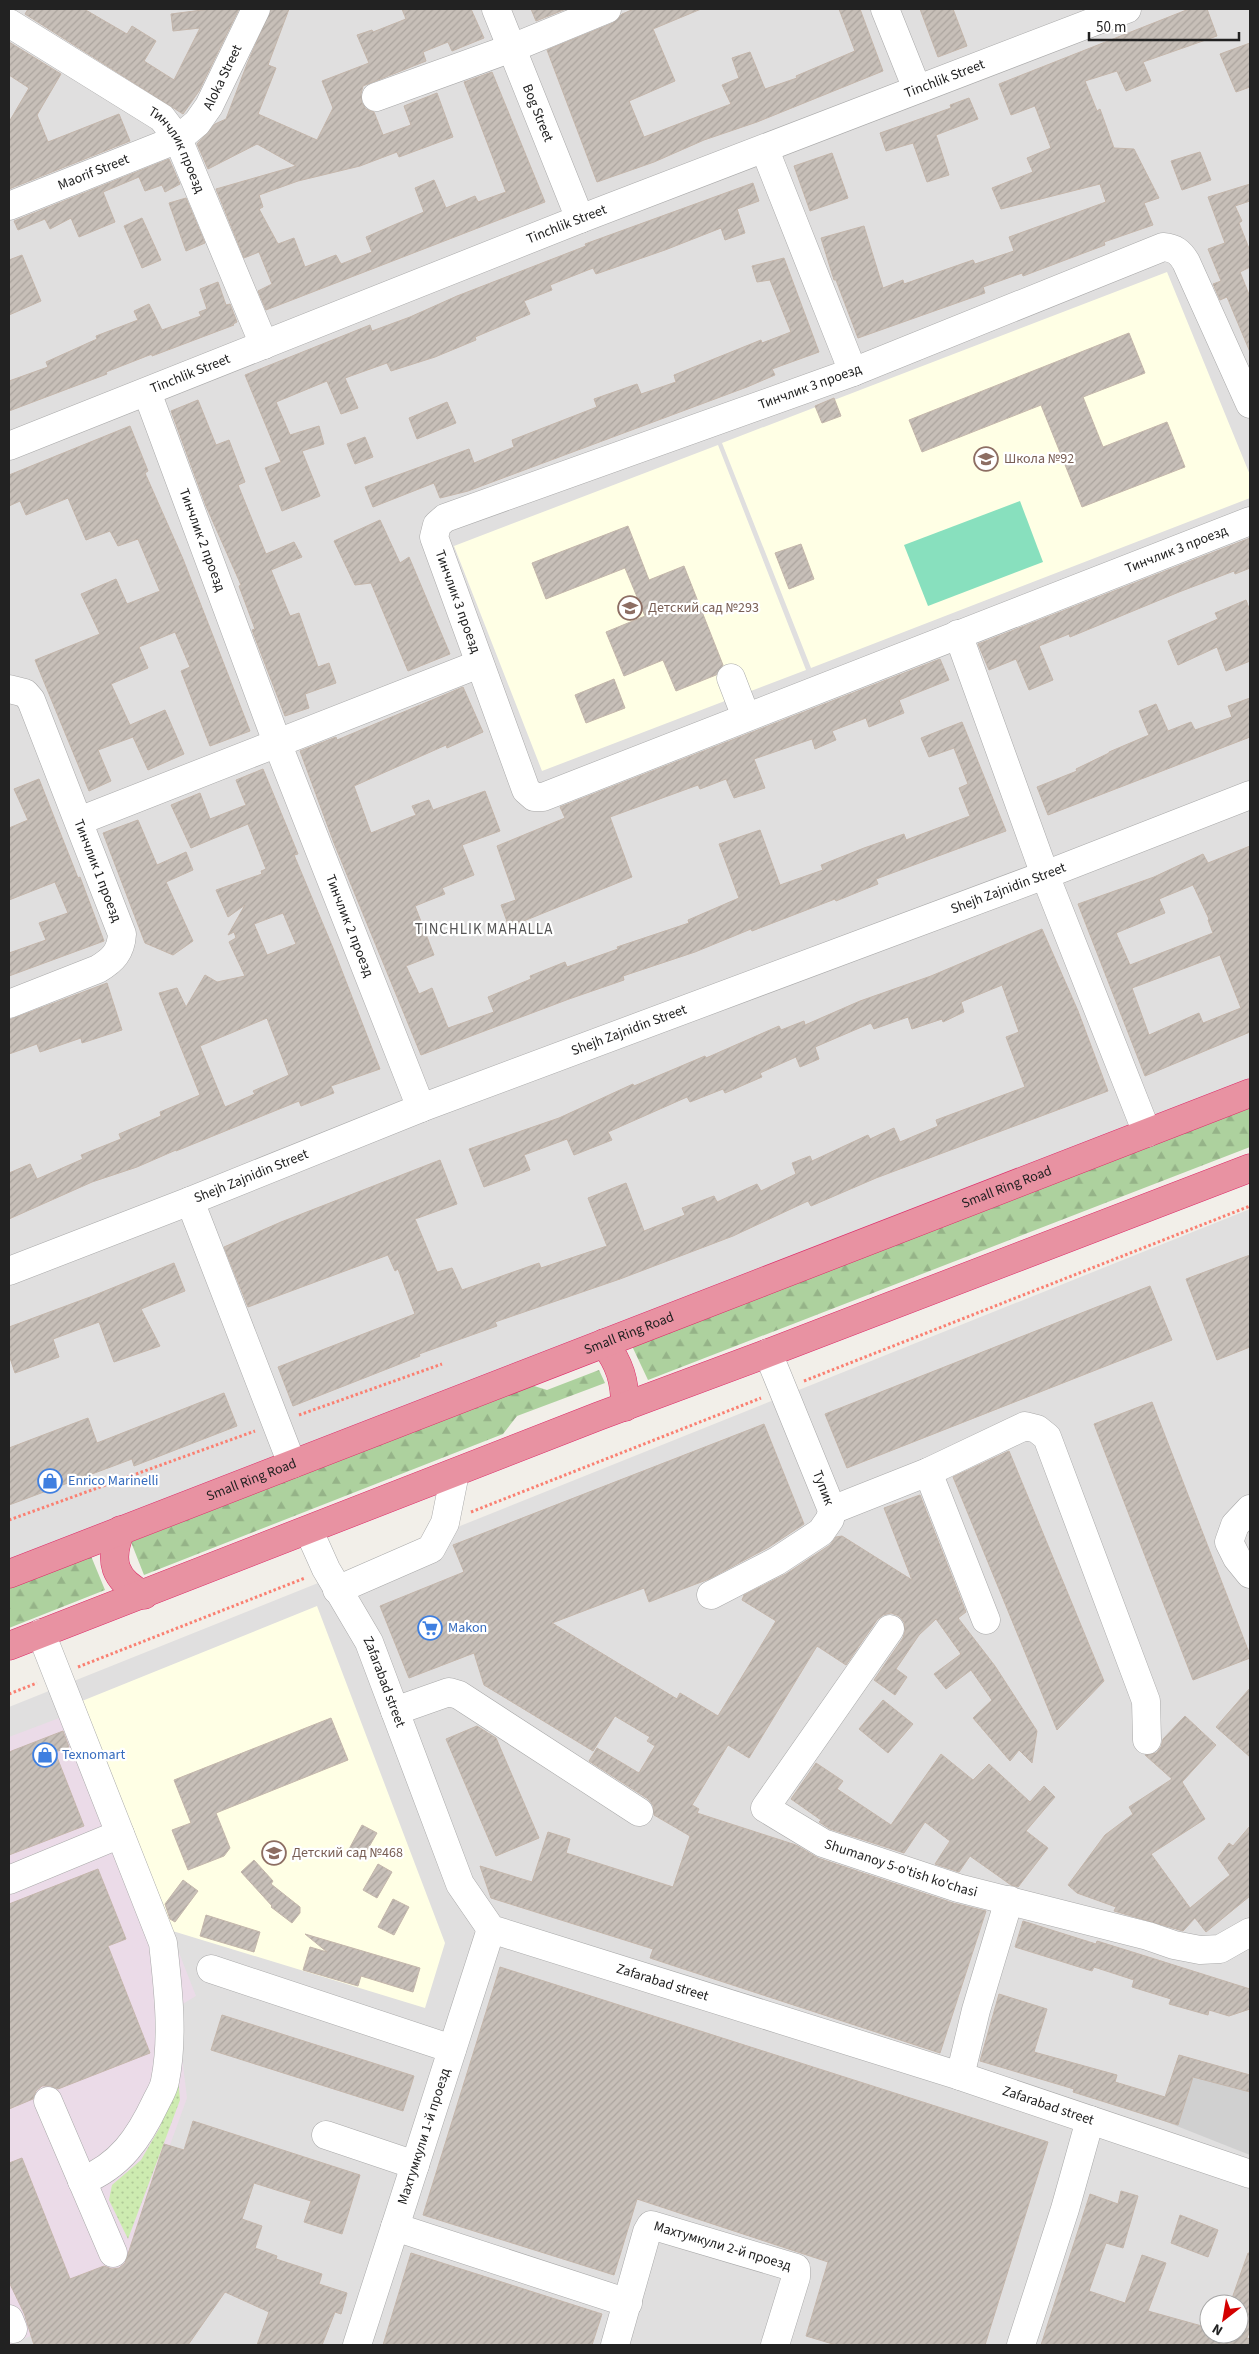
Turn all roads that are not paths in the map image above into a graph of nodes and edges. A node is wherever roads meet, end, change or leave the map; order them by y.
1 (256, 9) edge
2 (496, 9) edge
3 (608, 9) edge
4 (885, 9) edge
5 (1127, 9) edge
6 (9, 23) edge
7 (512, 48) junction
8 (918, 89) junction
9 (376, 97) dead end
10 (178, 139) junction
11 (765, 150) junction
12 (9, 206) edge
13 (580, 219) junction
14 (264, 346) junction
15 (1244, 368) edge
16 (854, 372) junction
17 (147, 392) junction
18 (1250, 404) edge
19 (9, 446) edge
20 (1250, 521) edge
21 (958, 634) junction
22 (479, 664) junction
23 (731, 678) dead end
24 (9, 689) edge
25 (746, 717) junction
26 (278, 744) junction
27 (1250, 795) edge
28 (79, 821) junction
29 (1045, 875) junction
30 (9, 1004) edge
31 (1250, 1093) edge
32 (421, 1108) junction
33 (1147, 1133) junction
34 (1248, 1174) edge
35 (190, 1201) junction
36 (9, 1271) edge
37 (604, 1343) junction
38 (768, 1353) junction
39 (625, 1407) junction
40 (292, 1464) junction
41 (928, 1472) junction
42 (455, 1473) junction
43 (1250, 1509) edge
44 (832, 1510) junction
45 (121, 1530) junction
46 (309, 1531) junction
47 (9, 1574) edge
48 (1250, 1574) edge
49 (332, 1580) junction
50 (144, 1595) junction
51 (711, 1595) dead end
52 (986, 1620) dead end
53 (890, 1629) dead end
54 (41, 1633) junction
55 (9, 1646) edge
56 (395, 1711) junction
57 (1147, 1740) dead end
58 (639, 1812) dead end
59 (120, 1834) junction
60 (9, 1880) edge
61 (1009, 1900) junction
62 (491, 1929) junction
63 (1250, 1932) edge
64 (210, 1968) dead end
65 (452, 2049) junction
66 (960, 2076) junction
67 (48, 2102) dead end
68 (1090, 2120) junction
69 (326, 2135) dead end
70 (415, 2165) junction
71 (1250, 2174) edge
72 (82, 2181) junction
73 (395, 2227) junction
74 (114, 2253) dead end
75 (628, 2303) junction
76 (779, 2344) edge
77 (357, 2345) edge
78 (615, 2345) edge
79 (1020, 2345) edge

1 - 10 street, Aloka Street
2 - 7 street, Bog Street
3 - 7 street
4 - 8 street
5 - 8 street, Tinchlik Street
6 - 10 street, Тинчлик проезд
7 - 9 street
7 - 13 street, Bog Street
8 - 11 street, Tinchlik Street
10 - 12 street, Maorif Street
10 - 14 street, Тинчлик проезд
11 - 13 street, Tinchlik Street
11 - 16 street
13 - 14 street, Tinchlik Street
14 - 17 street, Tinchlik Street
15 - 16 street, Тинчлик 3 проезд
15 - 18 street, Тинчлик 3 проезд
16 - 22 street, Тинчлик 3 проезд
17 - 19 street, Tinchlik Street
17 - 26 street, Тинчлик 2 проезд
20 - 21 street, Тинчлик 3 проезд
21 - 25 street, Тинчлик 3 проезд
21 - 29 street
22 - 25 street, Тинчлик 3 проезд
22 - 26 street
23 - 25 street
24 - 28 street, Тинчлик 1 проезд
26 - 28 street
26 - 32 street, Тинчлик 2 проезд
27 - 29 street, Shejh Zajnidin Street
28 - 30 street, Тинчлик 1 проезд
29 - 32 street, Shejh Zajnidin Street
29 - 33 street
31 - 33 highway, Small Ring Road
32 - 35 street, Shejh Zajnidin Street
33 - 37 highway, Small Ring Road
34 - 38 highway
35 - 36 street, Shejh Zajnidin Street
35 - 40 street
37 - 39 highway
37 - 40 highway, Small Ring Road
38 - 39 highway
38 - 44 street, Тупик
39 - 42 highway
40 - 45 highway, Small Ring Road
41 - 44 street
41 - 52 street
41 - 57 street
42 - 46 highway
42 - 49 street
43 - 48 street
44 - 51 street, Тупик
45 - 47 highway, Small Ring Road
45 - 50 highway
46 - 49 street, Zafarabad street
46 - 50 highway
49 - 56 street, Zafarabad street
50 - 54 highway
53 - 61 street, Shumanoy 5-o'tish ko'chasi
54 - 55 highway
54 - 59 street
56 - 58 street
56 - 62 street, Zafarabad street
59 - 60 street
59 - 72 street
61 - 63 street, Shumanoy 5-o'tish ko'chasi
61 - 66 street
62 - 65 street, Махтумкули 1-й проезд
62 - 66 street, Zafarabad street
64 - 65 street
65 - 70 street, Махтумкули 1-й проезд
66 - 68 street, Zafarabad street
67 - 72 street
68 - 71 street, Zafarabad street
68 - 79 street
69 - 70 street
70 - 73 street, Махтумкули 1-й проезд
72 - 74 street
73 - 75 street
73 - 77 street, Махтумкули 1-й проезд
75 - 76 street, Махтумкули 2-й проезд
75 - 78 street, Махтумкули 2-й проезд

